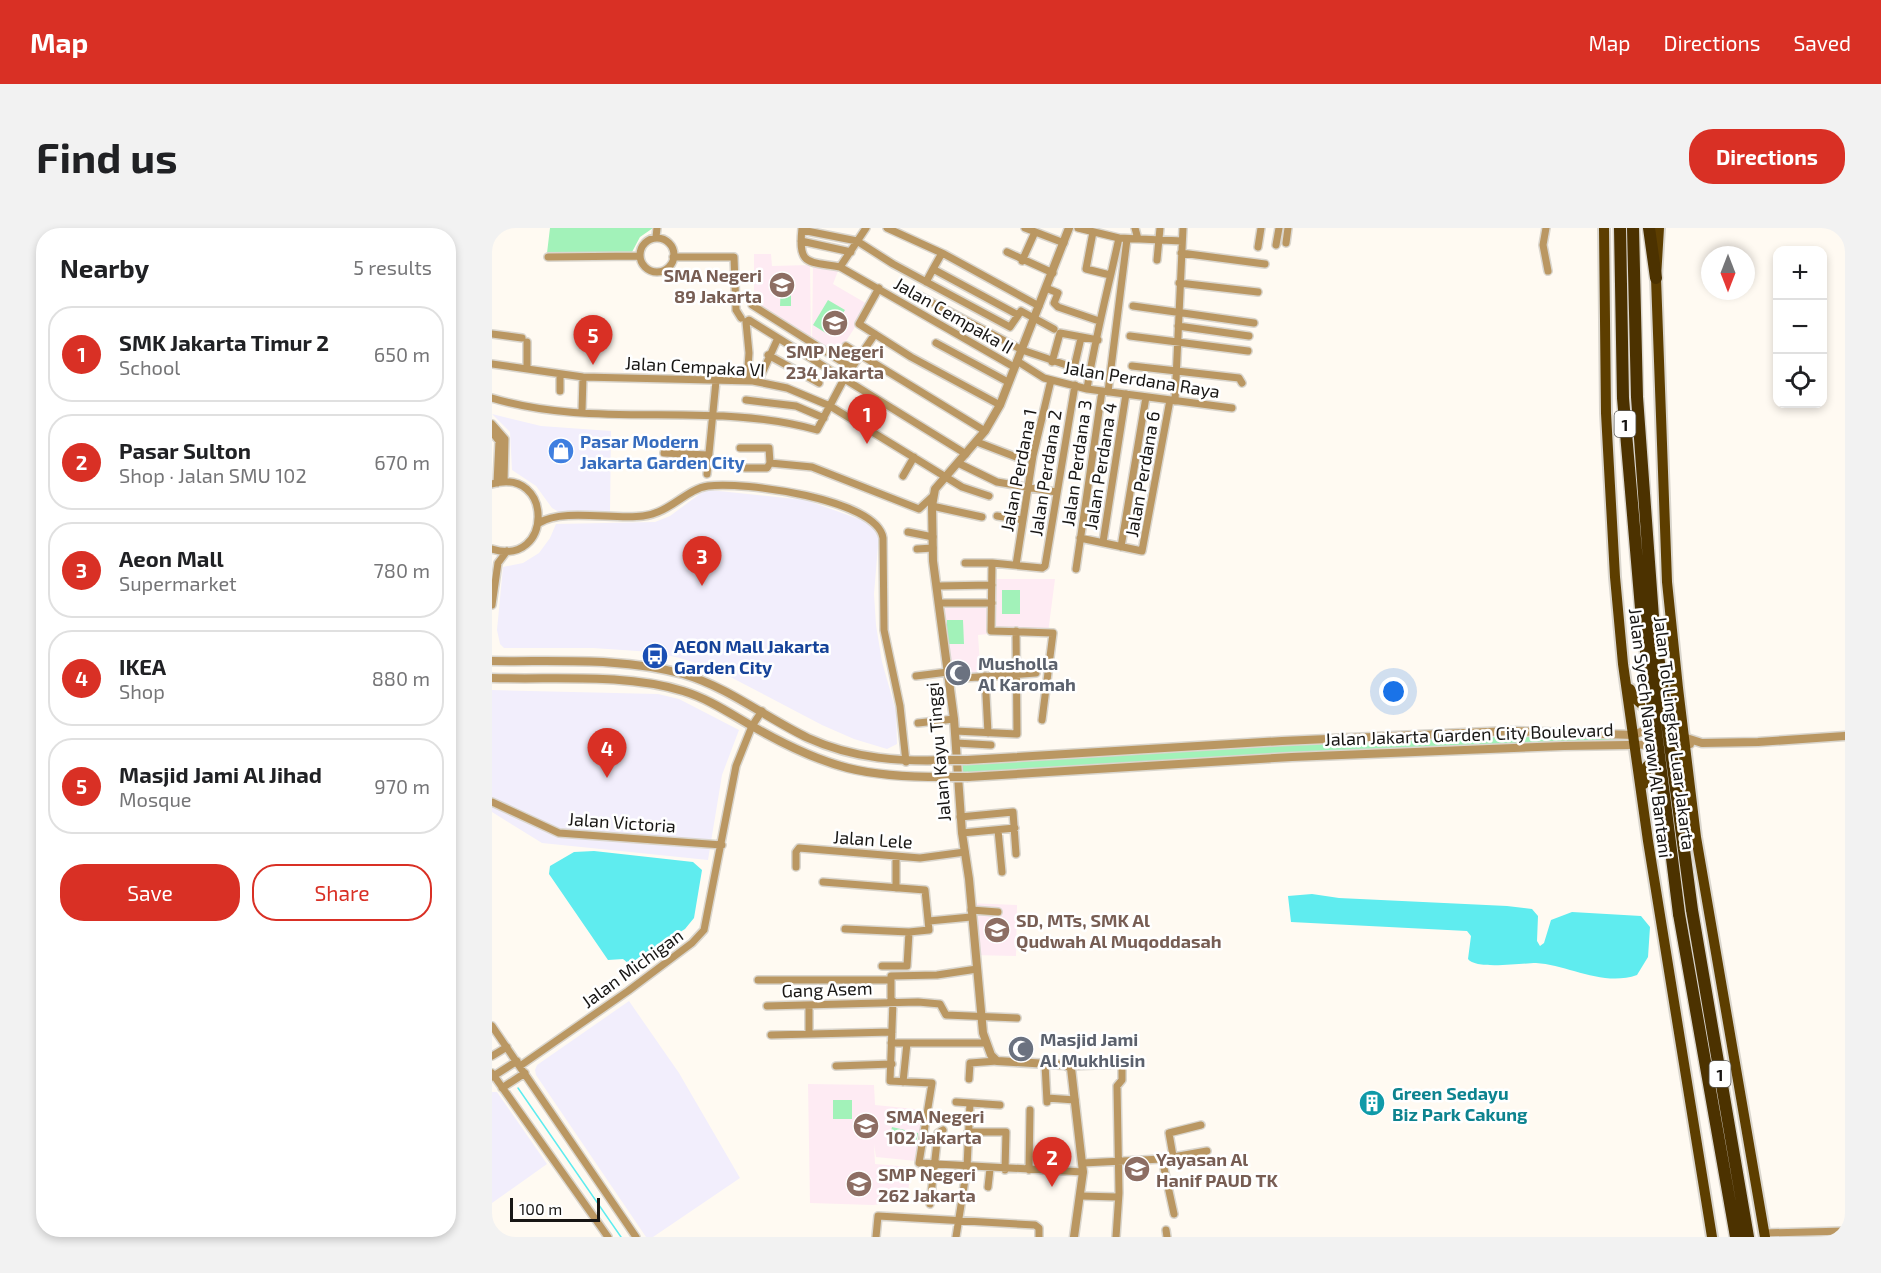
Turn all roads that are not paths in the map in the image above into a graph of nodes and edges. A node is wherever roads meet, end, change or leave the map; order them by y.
1 (657, 228) edge
2 (866, 228) edge
3 (887, 228) edge
4 (1025, 228) edge
5 (1069, 228) edge
6 (1078, 228) edge
7 (1135, 228) edge
8 (1160, 228) edge
9 (1183, 228) edge
10 (1261, 228) edge
11 (1279, 228) edge
12 (1288, 228) edge
13 (1546, 228) edge
14 (1604, 228) edge
15 (1620, 228) edge
16 (1633, 228) edge
17 (1649, 228) edge
18 (1659, 228) edge
19 (802, 229) edge
20 (1035, 232) junction
21 (1094, 232) junction
22 (656, 237) junction
23 (1123, 239) junction
24 (1138, 239) junction
25 (1160, 240) junction
26 (801, 241) junction
27 (857, 241) junction
28 (1182, 241) junction
29 (1064, 243) junction
30 (1286, 243) dead end
31 (1276, 245) dead end
32 (1258, 247) dead end
33 (851, 252) junction
34 (1007, 252) dead end
35 (942, 253) junction
36 (1181, 253) junction
37 (639, 256) junction
38 (548, 257) dead end
39 (673, 257) junction
40 (1157, 260) dead end
41 (1022, 261) junction
42 (1265, 264) dead end
43 (840, 267) junction
44 (933, 269) junction
45 (1548, 271) dead end
46 (1053, 273) junction
47 (1110, 274) junction
48 (1656, 278) junction
49 (926, 282) junction
50 (1179, 283) junction
51 (879, 288) junction
52 (1046, 288) junction
53 (1258, 292) dead end
54 (916, 294) dead end
55 (752, 305) dead end
56 (1039, 306) junction
57 (1133, 306) dead end
58 (1179, 311) junction
59 (1018, 315) junction
60 (1033, 318) junction
61 (744, 319) junction
62 (1099, 321) junction
63 (1254, 322) dead end
64 (1178, 326) junction
65 (1054, 329) dead end
66 (492, 334) edge
67 (875, 334) junction
68 (1130, 336) dead end
69 (1249, 336) dead end
70 (778, 338) junction
71 (1082, 338) junction
72 (1098, 340) junction
73 (1178, 341) junction
74 (936, 343) dead end
75 (846, 346) dead end
76 (1022, 350) junction
77 (1248, 351) dead end
78 (768, 355) junction
79 (861, 355) junction
80 (1052, 362) junction
81 (492, 364) edge
82 (1015, 364) junction
83 (1132, 366) dead end
84 (852, 368) junction
85 (1074, 368) junction
86 (527, 369) junction
87 (1177, 369) junction
88 (1090, 373) junction
89 (560, 374) junction
90 (583, 377) junction
91 (844, 379) junction
92 (1051, 380) junction
93 (716, 381) junction
94 (747, 381) junction
95 (758, 382) junction
96 (1008, 382) junction
97 (819, 383) dead end
98 (1242, 383) dead end
99 (1075, 384) junction
100 (1087, 389) junction
101 (560, 392) dead end
102 (1105, 392) junction
103 (1126, 394) junction
104 (1146, 397) junction
105 (492, 398) edge
106 (746, 400) dead end
107 (1173, 401) junction
108 (1000, 405) junction
109 (830, 406) junction
110 (1232, 408) dead end
111 (582, 411) junction
112 (712, 417) junction
113 (824, 418) junction
114 (492, 424) edge
115 (985, 431) junction
116 (492, 432) edge
117 (976, 442) junction
118 (740, 448) dead end
119 (664, 453) dead end
120 (966, 454) junction
121 (708, 455) junction
122 (914, 457) junction
123 (1016, 457) dead end
124 (958, 463) junction
125 (770, 464) junction
126 (746, 468) dead end
127 (707, 474) dead end
128 (903, 477) dead end
129 (945, 477) junction
130 (498, 483) edge
131 (1028, 488) junction
132 (1056, 492) junction
133 (933, 496) junction
134 (988, 496) dead end
135 (932, 506) junction
136 (539, 512) junction
137 (997, 516) dead end
138 (557, 517) junction
139 (982, 517) dead end
140 (1023, 520) junction
141 (539, 523) junction
142 (908, 532) dead end
143 (933, 537) junction
144 (1080, 538) junction
145 (1103, 542) junction
146 (1121, 546) junction
147 (917, 549) dead end
148 (933, 549) junction
149 (492, 551) edge
150 (507, 551) junction
151 (965, 562) dead end
152 (992, 563) junction
153 (1016, 565) junction
154 (1076, 569) dead end
155 (496, 570) junction
156 (992, 585) junction
157 (938, 586) junction
158 (939, 603) junction
159 (992, 603) junction
160 (492, 605) edge
161 (1647, 619) junction
162 (1016, 632) junction
163 (492, 662) edge
164 (1017, 673) junction
165 (1035, 673) dead end
166 (916, 676) dead end
167 (949, 676) junction
168 (985, 676) junction
169 (1678, 676) junction
170 (1624, 677) junction
171 (492, 678) edge
172 (762, 711) junction
173 (954, 720) junction
174 (1042, 720) dead end
175 (918, 723) dead end
176 (752, 726) junction
177 (955, 731) junction
178 (1510, 731) junction
179 (988, 733) junction
180 (1845, 736) edge
181 (1315, 739) junction
182 (1634, 740) junction
183 (1685, 741) junction
184 (956, 743) junction
185 (991, 745) dead end
186 (1511, 747) junction
187 (1315, 756) junction
188 (906, 762) junction
189 (1691, 792) junction
190 (1642, 799) junction
191 (492, 802) edge
192 (960, 816) junction
193 (1015, 828) junction
194 (998, 830) junction
195 (962, 833) junction
196 (722, 845) junction
197 (965, 852) junction
198 (1016, 854) dead end
199 (896, 857) junction
200 (796, 867) dead end
201 (1002, 872) dead end
202 (823, 882) dead end
203 (896, 888) junction
204 (998, 912) dead end
205 (1686, 912) junction
206 (971, 914) junction
207 (929, 921) junction
208 (845, 929) dead end
209 (909, 932) junction
210 (882, 966) dead end
211 (891, 966) junction
212 (977, 969) junction
213 (891, 978) junction
214 (758, 980) dead end
215 (892, 1001) junction
216 (809, 1005) junction
217 (767, 1006) dead end
218 (983, 1018) junction
219 (1017, 1018) dead end
220 (492, 1026) edge
221 (891, 1032) junction
222 (809, 1034) junction
223 (771, 1035) dead end
224 (891, 1043) junction
225 (907, 1043) junction
226 (985, 1043) junction
227 (507, 1047) junction
228 (492, 1056) edge
229 (997, 1061) junction
230 (519, 1064) junction
231 (892, 1064) junction
232 (1045, 1064) junction
233 (836, 1066) dead end
234 (1068, 1066) junction
235 (525, 1073) junction
236 (493, 1075) edge
237 (969, 1080) dead end
238 (903, 1082) junction
239 (502, 1088) junction
240 (1075, 1100) junction
241 (956, 1102) dead end
242 (970, 1103) junction
243 (1000, 1105) dead end
244 (1030, 1110) dead end
245 (1201, 1125) dead end
246 (943, 1130) dead end
247 (968, 1132) junction
248 (1207, 1151) dead end
249 (1173, 1156) junction
250 (1162, 1159) junction
251 (1118, 1161) junction
252 (935, 1165) junction
253 (967, 1167) junction
254 (1083, 1167) junction
255 (990, 1169) junction
256 (1005, 1170) junction
257 (1029, 1170) junction
258 (988, 1187) dead end
259 (1081, 1196) junction
260 (1117, 1197) junction
261 (930, 1204) dead end
262 (1174, 1214) dead end
263 (960, 1220) junction
264 (1845, 1231) edge
265 (1764, 1235) edge
266 (608, 1237) edge
267 (636, 1237) edge
268 (876, 1237) edge
269 (956, 1237) edge
270 (1039, 1237) edge
271 (1074, 1237) edge
272 (1116, 1237) edge
273 (1712, 1237) edge
274 (1736, 1237) edge
275 (1748, 1237) edge

1 - 22 street
2 - 27 street
3 - 35 street
4 - 20 street
5 - 29 street, Jalan Kayu Tinggi
6 - 21 street
7 - 24 street
8 - 25 street
9 - 28 street, Jalan Perdana 6
10 - 32 street
11 - 31 street
12 - 30 street
13 - 45 street
14 - 170 highway, Jalan Syech Nawawi Al Bantani
15 - 161 highway, Jalan Tol Lingkar Luar Jakarta / 1
16 - 161 highway, Jalan Tol Lingkar Luar Jakarta / 1
17 - 48 highway
18 - 48 highway, Jalan Syech Nawawi Al Bantani
19 - 26 street
19 - 27 street
20 - 29 street
20 - 41 street
21 - 23 street
21 - 47 street
22 - 37 street
22 - 39 street
23 - 24 street
23 - 47 street
23 - 102 street, Jalan Perdana 3
24 - 25 street
25 - 28 street
25 - 40 street
26 - 33 street
26 - 43 street, Jalan Cempaka II
27 - 33 street
27 - 49 street
28 - 36 street, Jalan Perdana 6
29 - 46 street, Jalan Kayu Tinggi
33 - 43 street
34 - 41 street
35 - 44 street
35 - 56 street
36 - 42 street
36 - 50 street, Jalan Perdana 6
37 - 38 street
37 - 39 street
39 - 61 street
41 - 46 street
43 - 51 street, Jalan Cempaka II
44 - 49 street
44 - 59 street
46 - 52 street, Jalan Kayu Tinggi
47 - 62 street
48 - 169 highway, Jalan Syech Nawawi Al Bantani
49 - 59 street
50 - 53 street
50 - 58 street, Jalan Perdana 6
51 - 67 street, Jalan Cempaka II
51 - 82 street, Jalan Cempaka II
52 - 56 street, Jalan Kayu Tinggi
52 - 62 street
54 - 76 street
55 - 84 street
56 - 60 street, Jalan Kayu Tinggi
57 - 58 street
58 - 63 street
58 - 64 street, Jalan Perdana 6
59 - 60 street
60 - 65 street
60 - 76 street, Jalan Kayu Tinggi
61 - 70 street
61 - 94 street
62 - 72 street
64 - 69 street
64 - 73 street, Jalan Perdana 6
66 - 86 street
67 - 79 street
67 - 108 street
68 - 73 street
70 - 78 street
70 - 91 street
71 - 72 street
71 - 80 street
71 - 85 street
72 - 88 street
73 - 77 street
73 - 87 street, Jalan Perdana 6
74 - 96 street
75 - 79 street
76 - 80 street
76 - 82 street, Jalan Kayu Tinggi
78 - 95 street
78 - 97 street
79 - 84 street
79 - 115 street
80 - 85 street
81 - 86 street, Jalan Cempaka VI
82 - 92 street, Jalan Perdana Raya
82 - 96 street, Jalan Kayu Tinggi
83 - 87 street
84 - 91 street
85 - 88 street
86 - 89 street, Jalan Cempaka VI
87 - 98 street
87 - 107 street, Jalan Perdana 6
88 - 100 street
89 - 90 street, Jalan Cempaka VI
89 - 101 street
90 - 93 street, Jalan Cempaka VI
90 - 111 street
91 - 109 street
91 - 120 street
92 - 99 street, Jalan Perdana Raya
92 - 131 street, Jalan Perdana 1
93 - 94 street, Jalan Cempaka VI
93 - 112 street
94 - 95 street, Jalan Cempaka VI
95 - 109 street, Jalan Cempaka VI
96 - 108 street, Jalan Kayu Tinggi
99 - 100 street, Jalan Perdana Raya
99 - 132 street, Jalan Perdana 2
100 - 102 street, Jalan Perdana Raya
102 - 103 street, Jalan Perdana Raya
102 - 144 street, Jalan Perdana 3
103 - 104 street, Jalan Perdana Raya
103 - 145 street, Jalan Perdana 4
104 - 107 street, Jalan Perdana Raya
104 - 146 street
105 - 111 street
106 - 113 street
107 - 110 street, Jalan Perdana Raya
107 - 146 street, Jalan Perdana 6
108 - 115 street, Jalan Kayu Tinggi
109 - 113 street
109 - 122 street, Jalan Cempaka VI
111 - 112 street
112 - 113 street
112 - 121 street
114 - 130 street
115 - 117 street, Jalan Kayu Tinggi
116 - 130 street
117 - 120 street, Jalan Kayu Tinggi
117 - 123 street
118 - 125 street
119 - 121 street
120 - 124 street, Jalan Kayu Tinggi
121 - 127 street
122 - 128 street
122 - 129 street, Jalan Cempaka VI
124 - 129 street, Jalan Kayu Tinggi
124 - 131 street
125 - 126 street
125 - 133 street
129 - 133 street, Jalan Kayu Tinggi
129 - 134 street, Jalan Cempaka VI
130 - 136 street
131 - 132 street
131 - 140 street, Jalan Perdana 1
132 - 153 street, Jalan Perdana 2
133 - 135 street, Jalan Kayu Tinggi
135 - 139 street
135 - 143 street, Jalan Kayu Tinggi
136 - 138 street
136 - 141 street
137 - 140 street
138 - 141 street
138 - 188 street
140 - 153 street, Jalan Perdana 1
141 - 150 street
142 - 143 street
143 - 148 street, Jalan Kayu Tinggi
144 - 145 street
144 - 154 street, Jalan Perdana 3
145 - 146 street
147 - 148 street
148 - 157 street, Jalan Kayu Tinggi
149 - 150 street
149 - 155 street
150 - 155 street
151 - 152 street
152 - 153 street
152 - 156 street
155 - 160 street
156 - 157 street
156 - 159 street
157 - 158 street, Jalan Kayu Tinggi
158 - 159 street
158 - 167 street, Jalan Kayu Tinggi
159 - 162 street
161 - 205 highway, Jalan Tol Lingkar Luar Jakarta / 1, bridge
162 - 164 street
162 - 174 street
163 - 172 street, Jalan Jakarta Garden City Boulevard
164 - 165 street
164 - 168 street
164 - 179 street
166 - 167 street
167 - 168 street
167 - 173 street, Jalan Kayu Tinggi
168 - 179 street
169 - 170 highway
169 - 183 highway, Jalan Syech Nawawi Al Bantani
170 - 182 highway, Jalan Syech Nawawi Al Bantani
171 - 176 street, Jalan Jakarta Garden City Boulevard
172 - 176 street, Jalan Michigan
172 - 188 street, Jalan Jakarta Garden City Boulevard
173 - 175 street
173 - 177 street, Jalan Kayu Tinggi
176 - 187 street, Jalan Jakarta Garden City Boulevard, bridge
176 - 196 street, Jalan Michigan
177 - 179 street
177 - 184 street, Jalan Kayu Tinggi
178 - 181 street, Jalan Jakarta Garden City Boulevard
178 - 182 street, Jalan Jakarta Garden City Boulevard
178 - 186 street
180 - 183 street, Jalan Jakarta Garden City Boulevard
181 - 187 street
181 - 188 street, Jalan Jakarta Garden City Boulevard, bridge
182 - 183 street, Jalan Jakarta Garden City Boulevard
182 - 183 street, Jalan Jakarta Garden City Boulevard
182 - 186 street, Jalan Jakarta Garden City Boulevard
182 - 190 highway, Jalan Syech Nawawi Al Bantani
183 - 189 highway, Jalan Syech Nawawi Al Bantani
184 - 185 street
184 - 192 street, Jalan Kayu Tinggi
186 - 187 street, Jalan Jakarta Garden City Boulevard
189 - 190 highway
189 - 265 highway, Jalan Syech Nawawi Al Bantani
190 - 273 highway, Jalan Syech Nawawi Al Bantani
191 - 196 street, Jalan Victoria
192 - 193 street
192 - 195 street, Jalan Kayu Tinggi
193 - 194 street
193 - 198 street
194 - 195 street
194 - 201 street
195 - 197 street, Jalan Kayu Tinggi
196 - 230 street, Jalan Michigan
197 - 199 street, Jalan Lele
197 - 206 street, Jalan Kayu Tinggi
199 - 200 street, Jalan Lele
199 - 203 street
202 - 203 street
203 - 207 street
204 - 206 street
205 - 274 highway, Jalan Tol Lingkar Luar Jakarta / 1
205 - 275 highway, Jalan Tol Lingkar Luar Jakarta / 1
206 - 207 street
206 - 212 street, Jalan Kayu Tinggi
207 - 209 street
208 - 209 street
209 - 211 street
210 - 211 street
211 - 213 street
212 - 213 street
212 - 218 street, Jalan Kayu Tinggi
213 - 214 street
213 - 215 street
215 - 216 street, Gang Asem
215 - 218 street
215 - 221 street, Gang Asem
216 - 217 street, Gang Asem
216 - 222 street
218 - 219 street
218 - 226 street, Jalan Kayu Tinggi
220 - 227 street
221 - 222 street
221 - 224 street, Gang Asem
222 - 223 street
224 - 225 street
224 - 231 street, Gang Asem
225 - 226 street
225 - 238 street
226 - 229 street, Jalan Kayu Tinggi
227 - 228 street
227 - 230 street
229 - 232 street
229 - 237 street
230 - 235 street
230 - 236 street, Jalan Michigan
231 - 233 street
231 - 238 street
232 - 234 street
232 - 240 street
234 - 240 street
234 - 251 street
235 - 239 street
235 - 267 street
236 - 239 street
238 - 252 street
239 - 266 street
240 - 254 street
241 - 242 street
242 - 243 street
242 - 247 street
244 - 257 street
245 - 249 street
246 - 252 street
247 - 253 street
247 - 256 street
248 - 249 street
249 - 250 street
250 - 251 street
250 - 262 street
251 - 254 street
251 - 260 street
252 - 253 street
252 - 261 street
253 - 255 street
253 - 263 street
254 - 257 street
254 - 259 street
255 - 256 street
255 - 258 street
256 - 257 street
259 - 260 street
259 - 271 street
260 - 272 street
263 - 268 street
263 - 269 street
263 - 270 street
264 - 265 street

